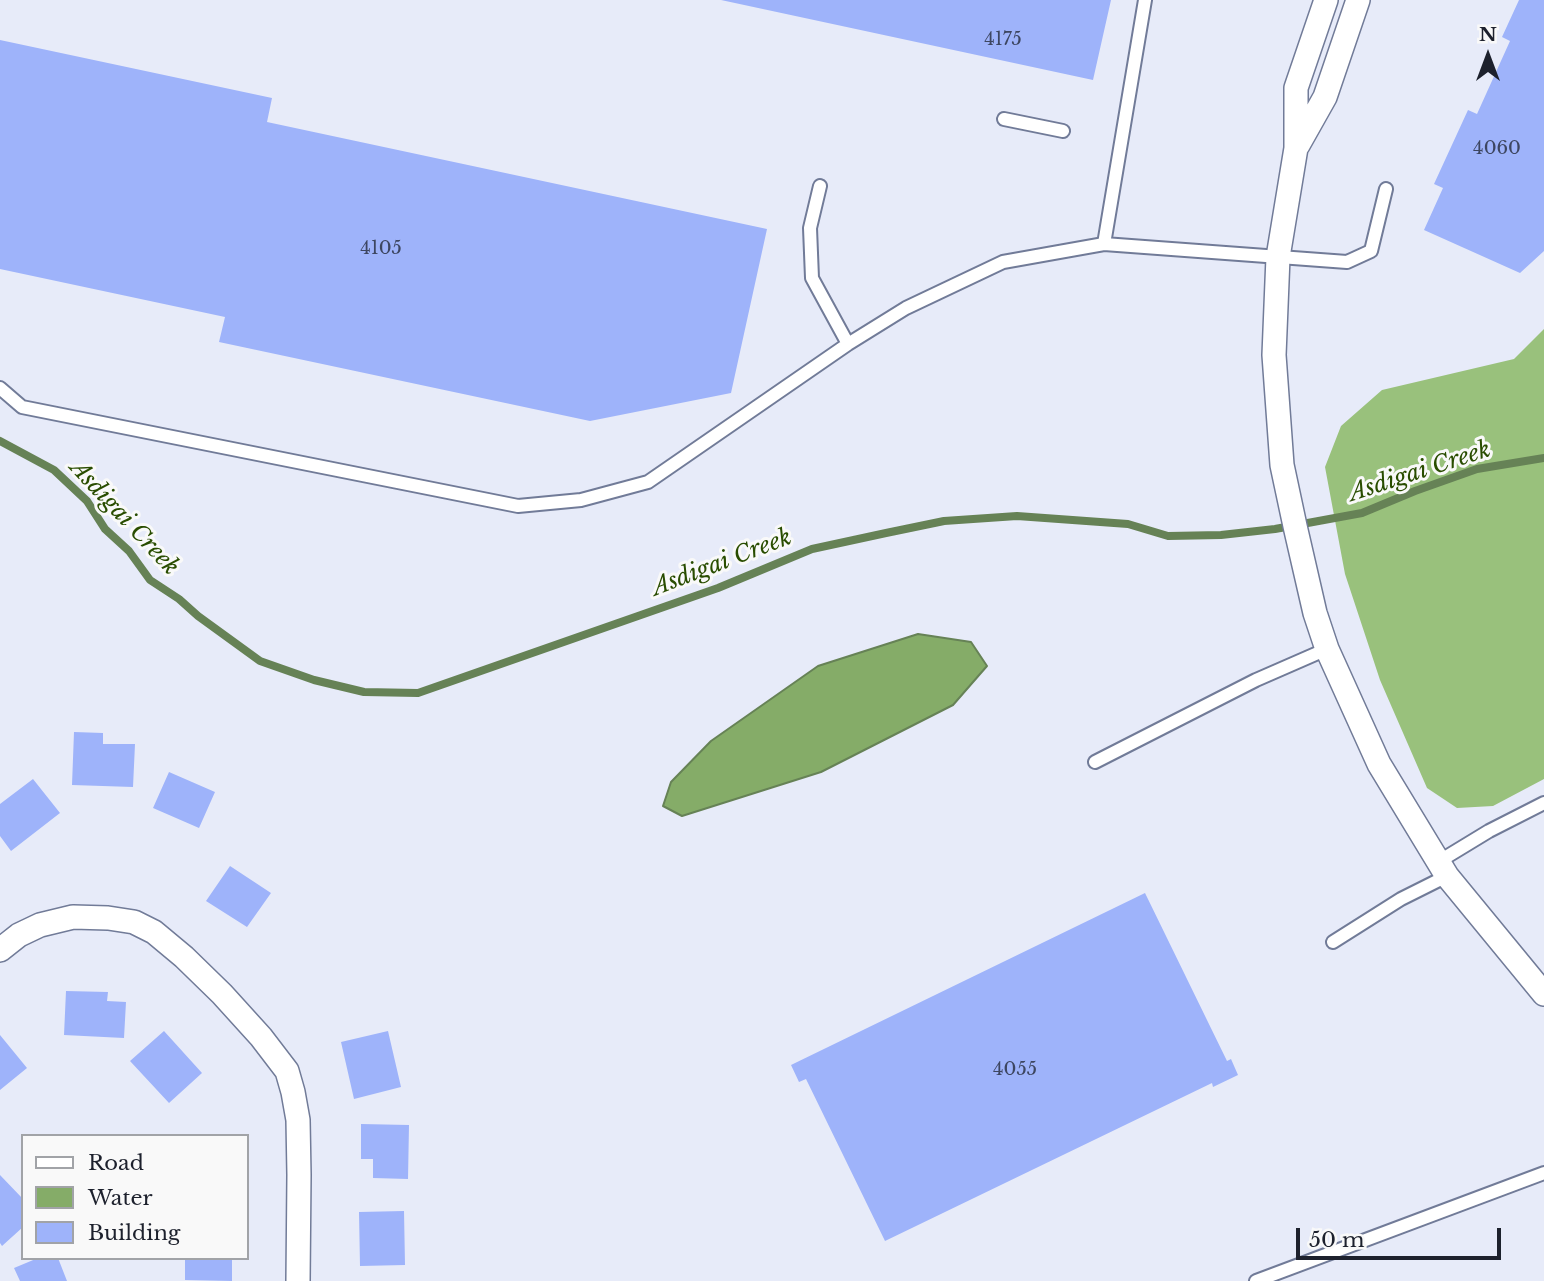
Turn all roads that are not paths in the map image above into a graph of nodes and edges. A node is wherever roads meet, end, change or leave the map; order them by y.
1 (1145, 0) edge
2 (1326, 0) edge
3 (1358, 0) edge
4 (1004, 119) dead end
5 (1063, 131) dead end
6 (1296, 148) junction
7 (820, 186) dead end
8 (1386, 188) dead end
9 (1104, 244) junction
10 (1278, 257) junction
11 (848, 344) junction
12 (0, 388) edge
13 (1327, 649) junction
14 (1095, 762) dead end
15 (1544, 803) edge
16 (1443, 869) junction
17 (1333, 942) dead end
18 (0, 950) edge
19 (1544, 993) edge
20 (1544, 1173) edge
21 (298, 1281) edge
22 (1256, 1281) edge

1 - 9 lane
2 - 6 street
3 - 6 street
4 - 5 lane
6 - 10 street
7 - 11 lane
8 - 10 lane
9 - 10 lane
9 - 11 lane
10 - 13 street
11 - 12 lane
13 - 14 lane
13 - 16 street
15 - 16 lane
16 - 17 lane
16 - 19 street
18 - 21 street
20 - 22 lane

